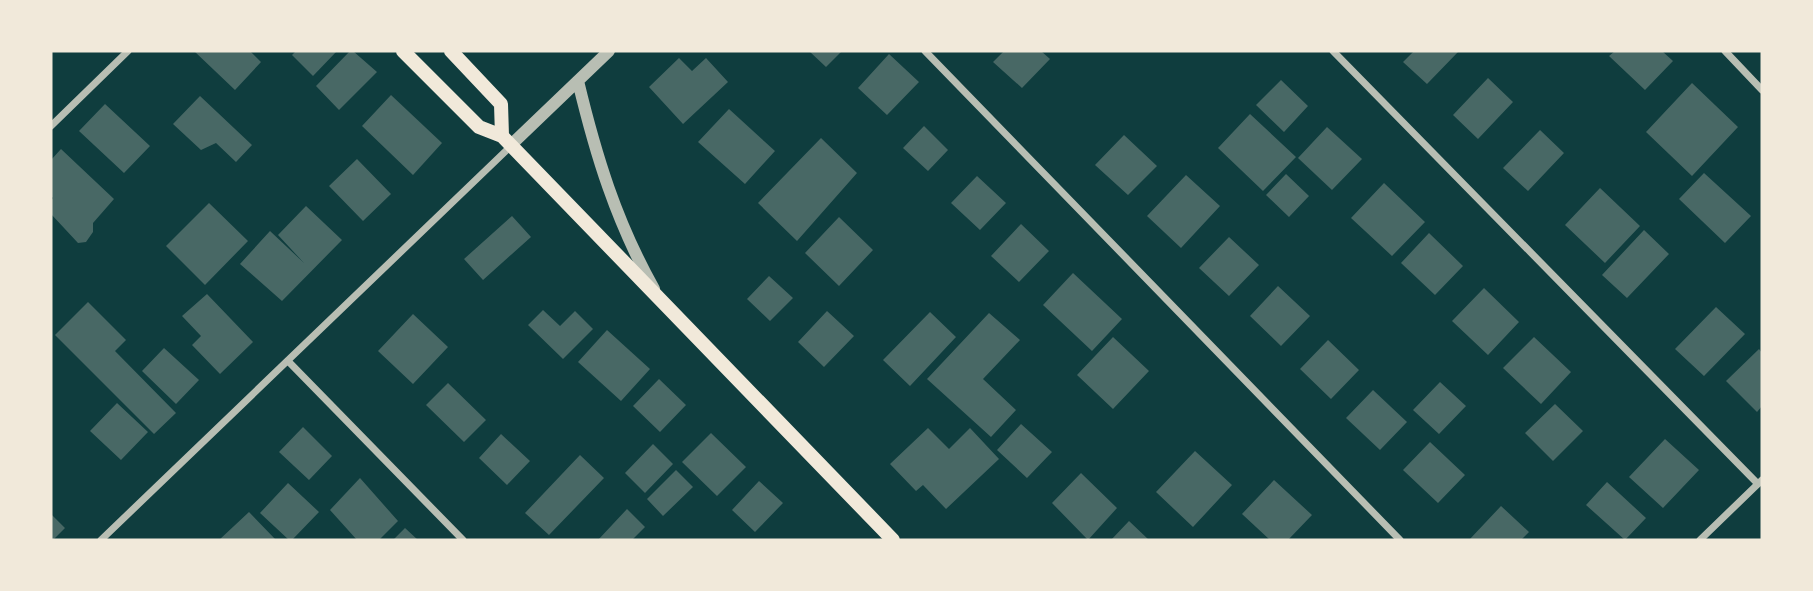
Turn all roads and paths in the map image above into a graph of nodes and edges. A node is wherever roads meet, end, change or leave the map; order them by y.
1 (128, 51) edge
2 (403, 51) edge
3 (452, 51) edge
4 (608, 51) edge
5 (925, 51) edge
6 (1333, 51) edge
7 (1725, 51) edge
8 (578, 81) junction
9 (1762, 90) edge
10 (51, 125) edge
11 (507, 140) junction
12 (661, 301) junction
13 (288, 361) junction
14 (1760, 482) edge
15 (101, 540) edge
16 (463, 540) edge
17 (893, 540) edge
18 (1400, 540) edge
19 (1700, 540) edge

1 - 10 street
2 - 11 main road
3 - 11 main road
4 - 8 street
5 - 18 street
6 - 14 street
7 - 9 street
8 - 11 street
8 - 12 street
11 - 12 main road
11 - 13 street
12 - 17 main road
13 - 15 street
13 - 16 street
14 - 19 street

